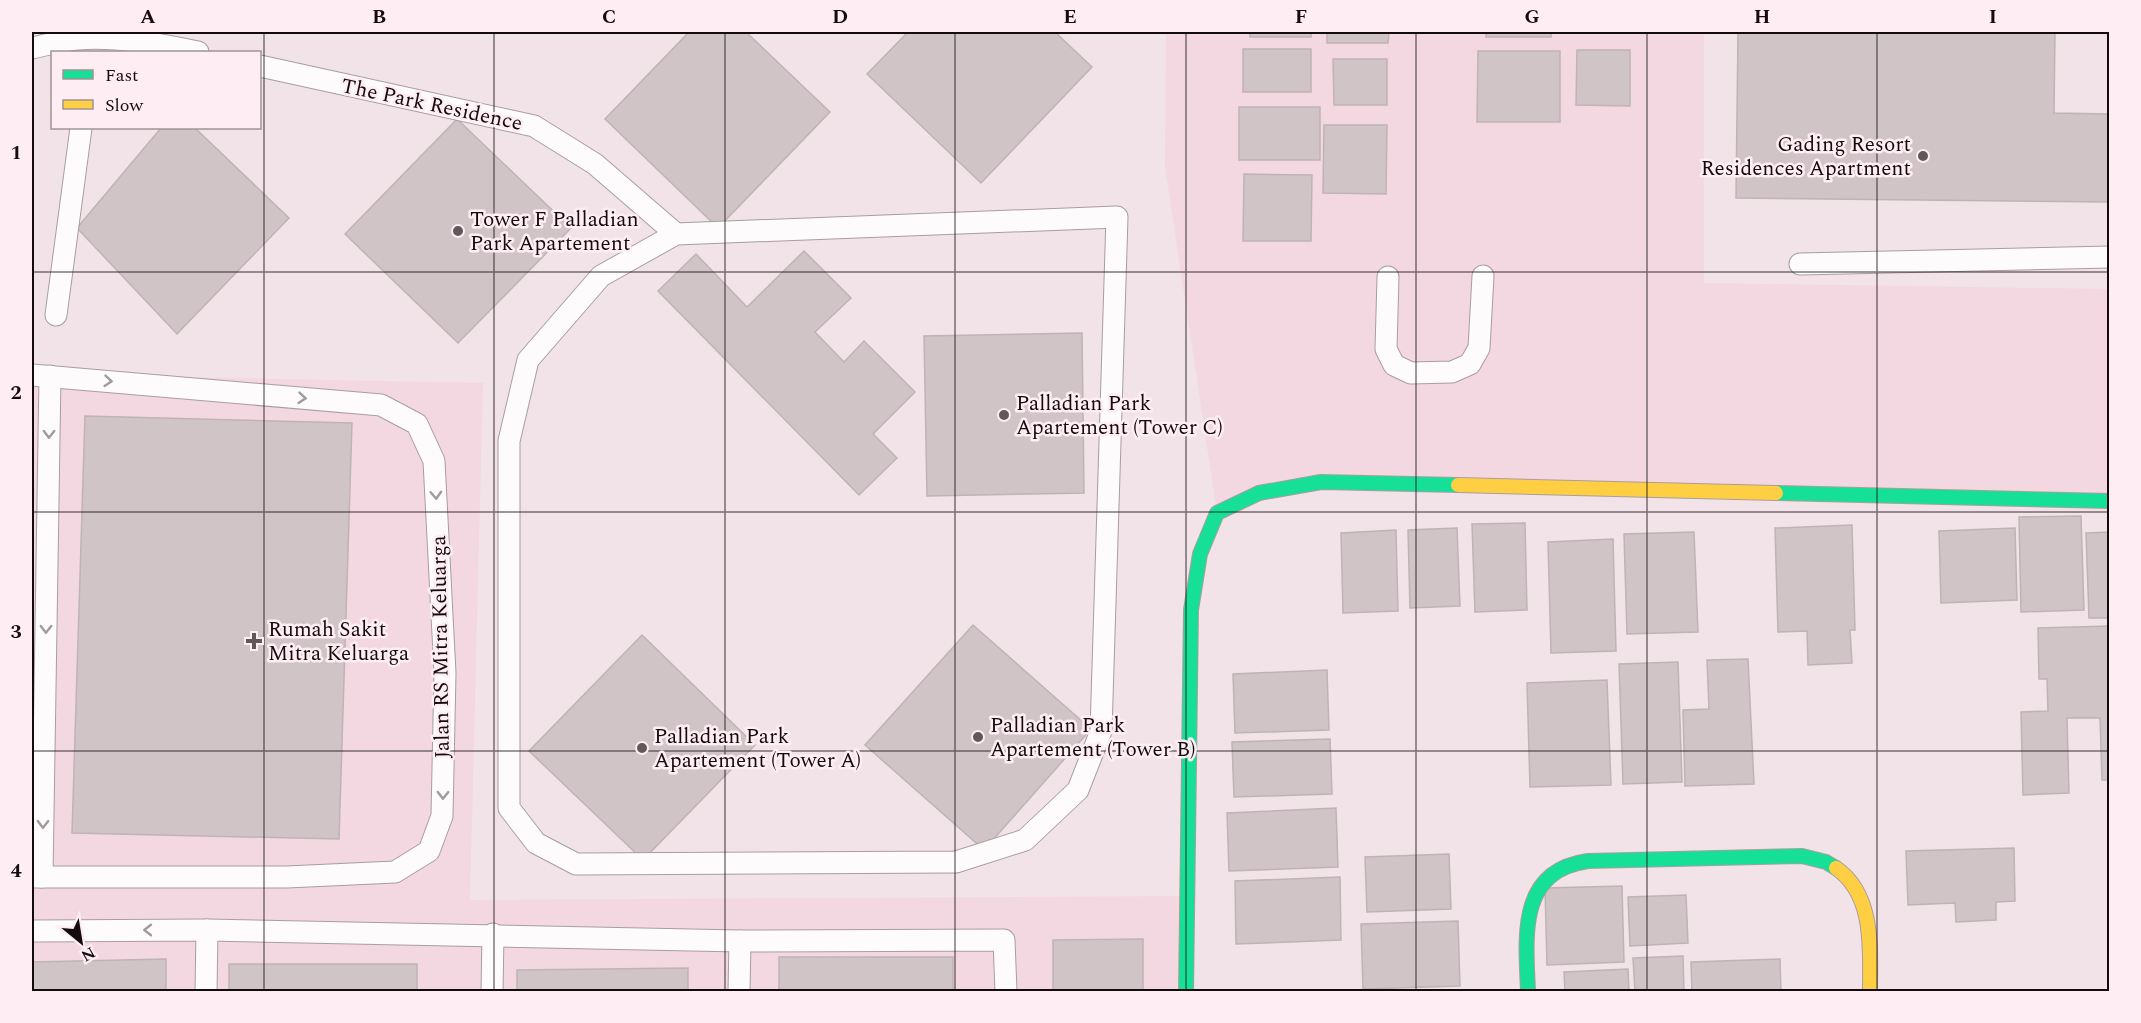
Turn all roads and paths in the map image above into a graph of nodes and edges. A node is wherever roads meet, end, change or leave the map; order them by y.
1 (55, 32) edge
2 (89, 43) edge
3 (32, 48) edge
4 (193, 51) edge
5 (261, 66) edge
6 (81, 129) edge
7 (676, 234) junction
8 (2109, 257) edge
9 (1800, 264) dead end
10 (1483, 276) dead end
11 (1388, 277) dead end
12 (56, 315) dead end
13 (41, 375) edge
14 (2109, 501) edge
15 (37, 877) edge
16 (207, 930) junction
17 (32, 931) edge
18 (494, 934) junction
19 (740, 941) junction
20 (206, 992) edge
21 (492, 992) edge
22 (739, 992) edge
23 (1006, 992) edge
24 (1186, 992) edge
25 (1528, 992) edge
26 (1870, 992) edge

1 - 2 lane
2 - 3 lane
2 - 4 lane
5 - 7 lane, The Park Residence
6 - 12 lane
7 - 7 lane
8 - 9 lane
10 - 11 lane
13 -> 15 lane, Jalan RS Mitra Keluarga
13 -> 15 lane, Jalan RS Mitra Keluarga
14 - 24 street
16 -> 17 lane
16 - 18 lane
16 - 20 lane
18 - 19 lane
18 - 21 lane
19 - 22 lane
19 - 23 lane
25 - 26 street

